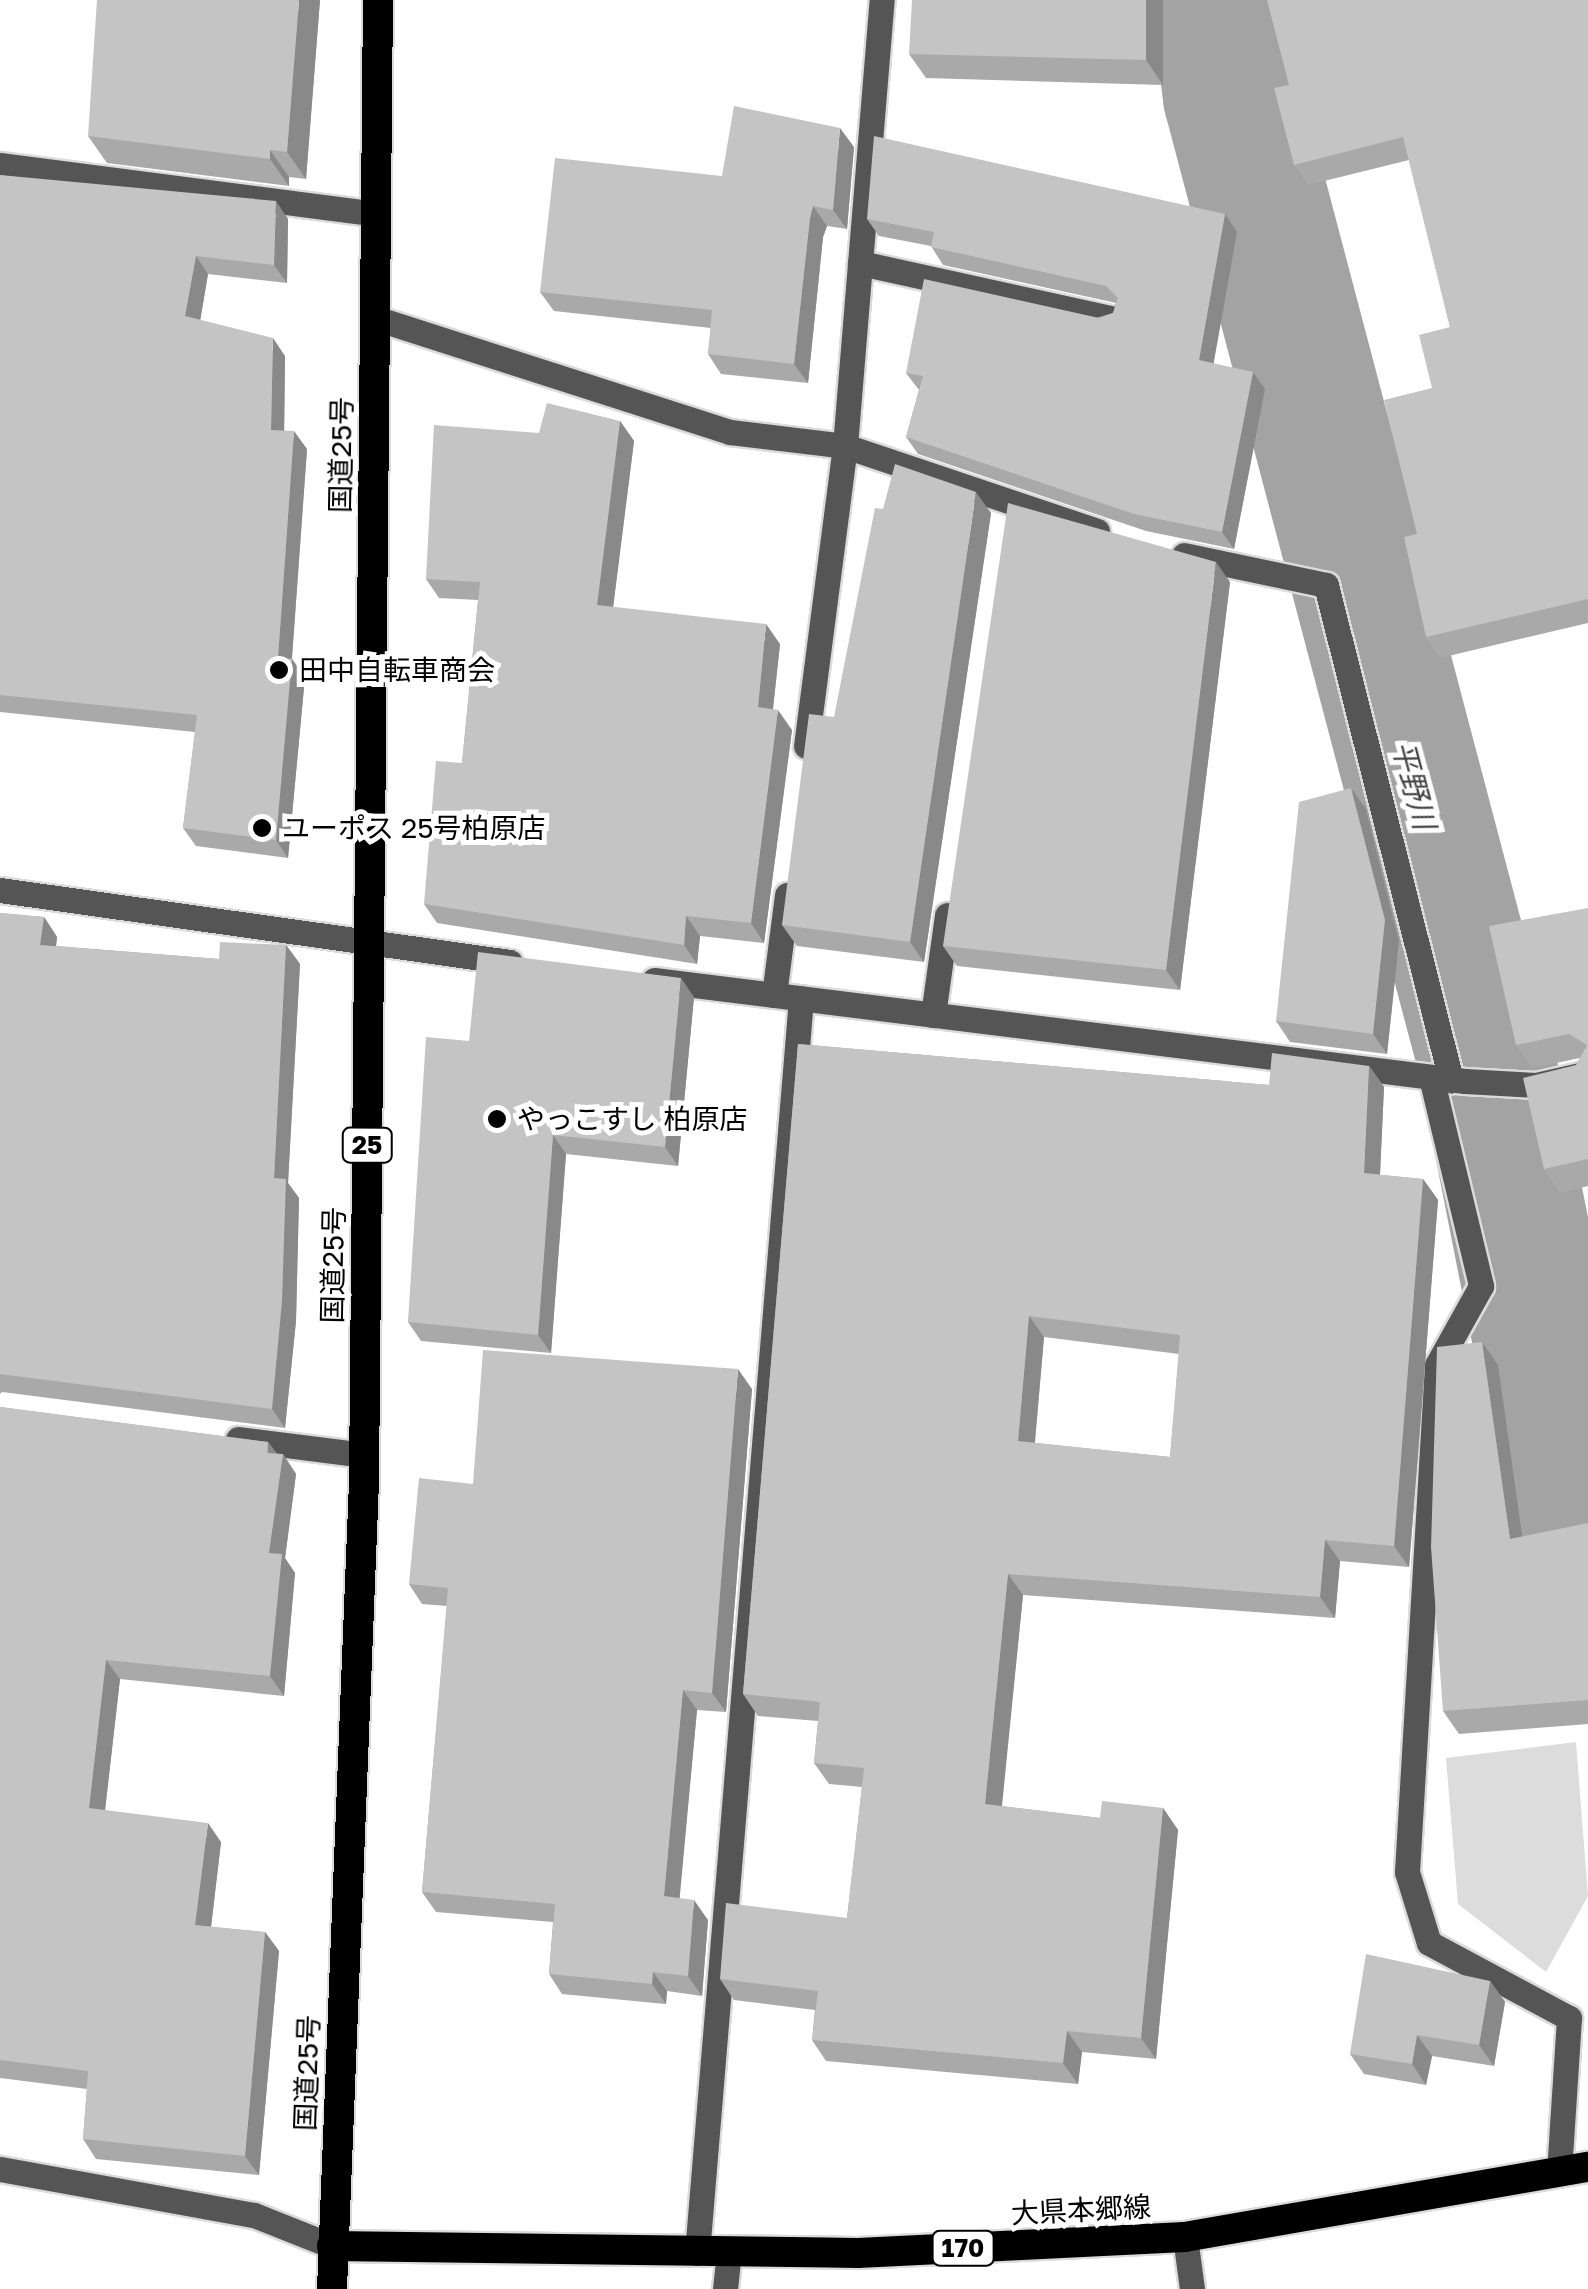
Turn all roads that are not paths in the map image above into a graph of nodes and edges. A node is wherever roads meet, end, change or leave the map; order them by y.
1 (378, 0) edge
2 (882, 0) edge
3 (0, 164) edge
4 (376, 214) junction
5 (860, 263) junction
6 (374, 318) junction
7 (1114, 318) edge
8 (845, 446) junction
9 (1009, 500) junction
10 (1003, 538) edge
11 (1126, 541) edge
12 (1161, 550) edge
13 (802, 780) edge
14 (792, 858) edge
15 (952, 881) edge
16 (0, 890) edge
17 (368, 944) junction
18 (542, 966) edge
19 (619, 976) edge
20 (774, 995) junction
21 (801, 998) junction
22 (933, 1015) junction
23 (1588, 1074) edge
24 (1449, 1079) junction
25 (210, 1436) edge
26 (364, 1455) junction
27 (0, 2168) edge
28 (1574, 2170) edge
29 (1185, 2238) junction
30 (332, 2246) junction
31 (698, 2253) junction
32 (729, 2253) junction
33 (332, 2289) edge
34 (724, 2289) edge
35 (1192, 2289) edge

1 - 4 highway, 国道25号 / 25
2 - 5 street
3 - 4 street
4 - 6 highway, 国道25号 / 25
5 - 7 street
5 - 8 street
6 - 8 street
6 - 17 highway, 国道25号 / 25
8 - 9 street
8 - 13 street
9 - 10 street
9 - 11 street
12 - 24 street
14 - 20 street
15 - 22 street
16 - 17 street
17 - 18 street
17 - 26 highway, 国道25号 / 25
19 - 20 street
20 - 21 street
21 - 22 street
21 - 31 street
22 - 24 street
23 - 24 street
24 - 28 street
25 - 26 street
26 - 30 highway, 国道25号 / 25
27 - 30 street
28 - 29 highway, 大県本郷線 / 170
29 - 32 highway, 大県本郷線 / 170
29 - 35 street
30 - 31 highway, 大県本郷線 / 170
30 - 33 highway, 国道25号 / 25
31 - 32 highway, 大県本郷線 / 170
32 - 34 street

